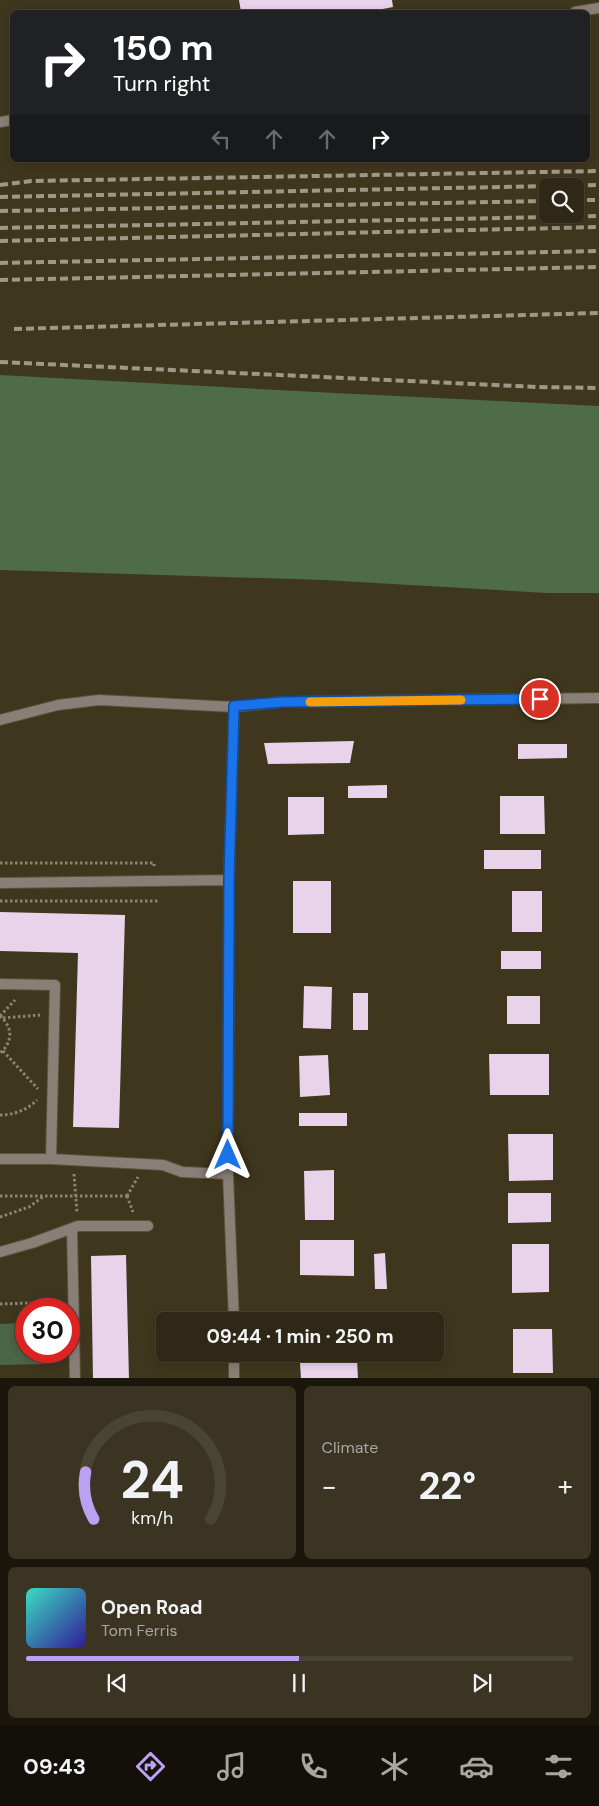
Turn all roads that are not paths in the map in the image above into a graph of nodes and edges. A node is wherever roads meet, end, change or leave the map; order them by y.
1 (599, 698) edge
2 (234, 706) junction
3 (0, 720) edge
4 (229, 880) junction
5 (0, 883) edge
6 (0, 984) edge
7 (0, 1159) edge
8 (51, 1159) junction
9 (228, 1174) junction
10 (148, 1226) dead end
11 (75, 1227) junction
12 (0, 1252) edge
13 (234, 1312) edge
14 (234, 1362) edge
15 (75, 1378) edge
16 (234, 1378) edge

1 - 2 street
2 - 3 street
2 - 4 street
4 - 5 street
4 - 9 street
6 - 8 street
7 - 8 street
8 - 9 street
9 - 13 street
10 - 11 street
11 - 12 street
11 - 15 street
14 - 16 street

